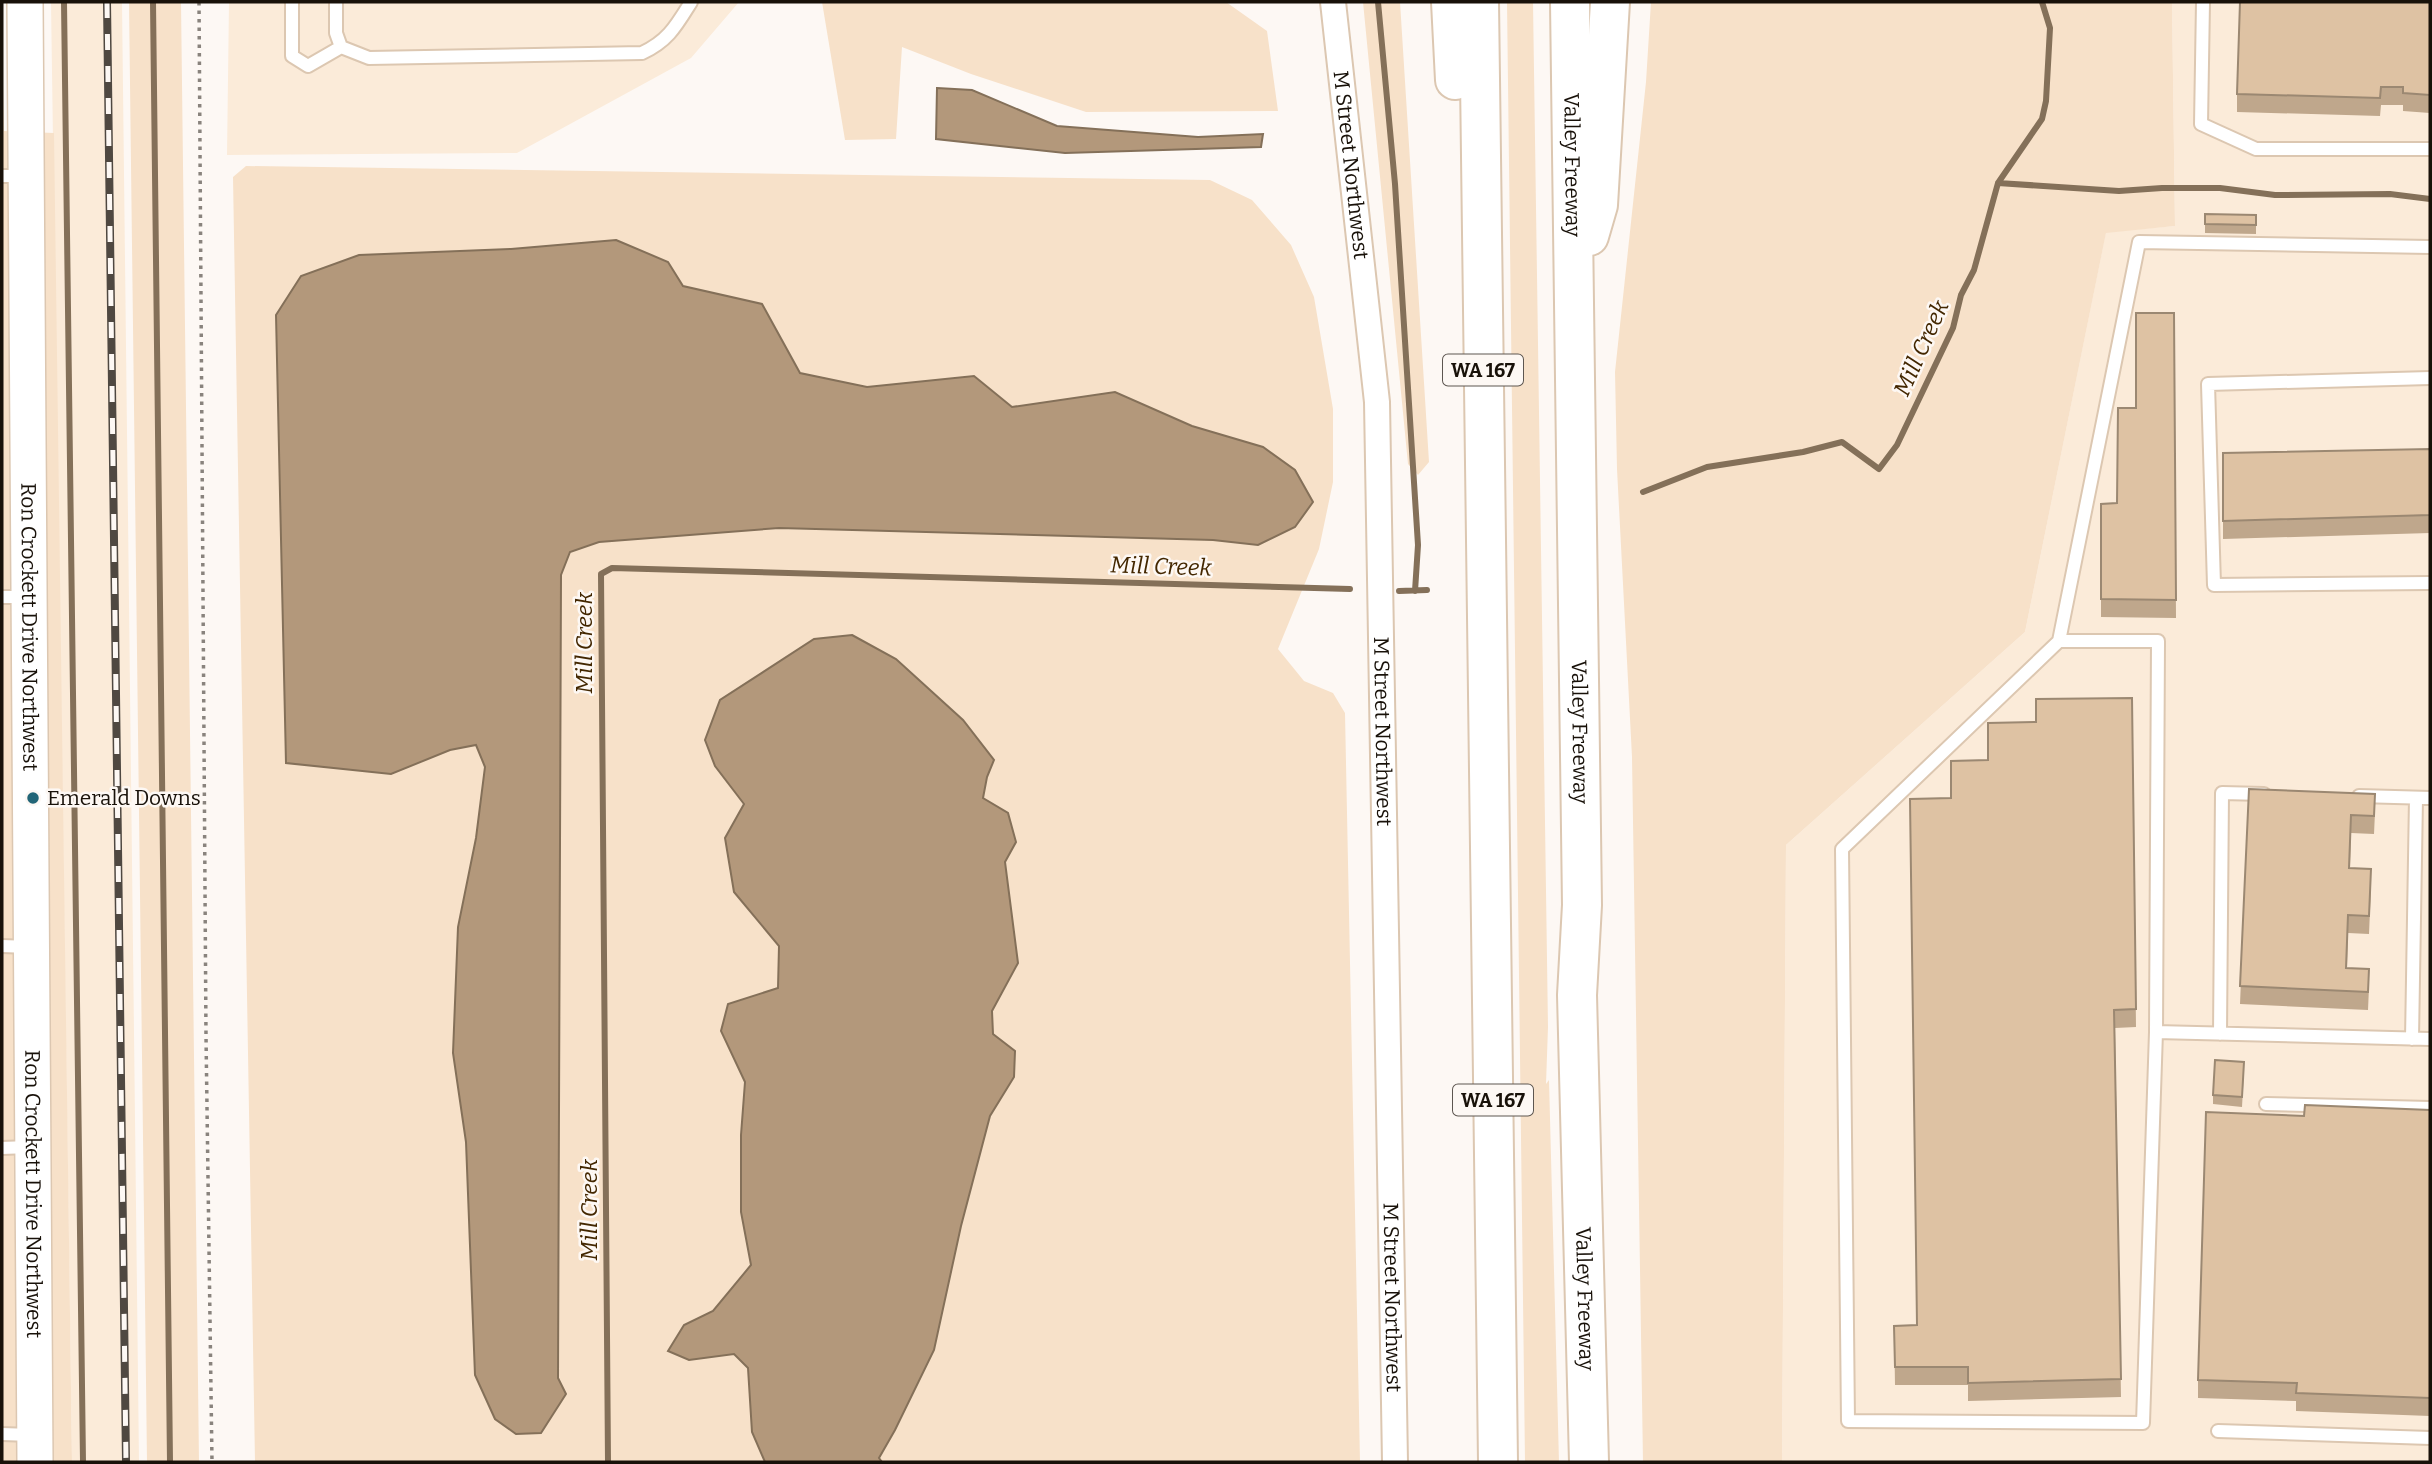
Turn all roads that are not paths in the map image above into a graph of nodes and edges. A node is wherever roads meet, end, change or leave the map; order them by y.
1 (25, 2) edge
2 (292, 2) edge
3 (336, 2) edge
4 (691, 2) edge
5 (1333, 2) edge
6 (1451, 2) edge
7 (1479, 2) edge
8 (1570, 2) edge
9 (1610, 2) edge
10 (2203, 2) edge
11 (341, 47) junction
12 (2430, 149) edge
13 (14, 176) edge
14 (2430, 247) edge
15 (1574, 288) junction
16 (2430, 378) edge
17 (2430, 583) edge
18 (15, 597) edge
19 (2059, 641) junction
20 (1488, 739) junction
21 (2277, 794) edge
22 (2346, 796) edge
23 (2416, 797) junction
24 (2430, 798) edge
25 (17, 946) edge
26 (2156, 1032) junction
27 (2220, 1034) junction
28 (2412, 1039) junction
29 (2430, 1040) edge
30 (2266, 1104) dead end
31 (2430, 1108) edge
32 (17, 1148) edge
33 (2218, 1431) dead end
34 (2430, 1438) edge
35 (24, 1444) edge
36 (1395, 1462) edge
37 (1498, 1462) edge
38 (1589, 1462) edge

1 - 13 street, Ron Crockett Drive Northwest
2 - 11 lane
3 - 11 lane
4 - 11 lane
5 - 36 street, M Street Northwest
6 - 20 highway
7 - 20 highway, WA 167
8 - 15 highway, Valley Freeway
9 - 15 highway
10 - 12 lane
13 - 18 street, Ron Crockett Drive Northwest
14 - 19 lane
15 - 38 highway, Valley Freeway
16 - 17 lane
18 - 25 street, Ron Crockett Drive Northwest
19 - 26 lane
19 - 26 lane
20 - 37 highway, WA 167
21 - 27 lane
22 - 23 lane
23 - 24 lane
23 - 28 lane
25 - 32 street, Ron Crockett Drive Northwest
26 - 27 lane
27 - 28 lane
28 - 29 lane
30 - 31 lane
32 - 35 street, Ron Crockett Drive Northwest
33 - 34 lane

